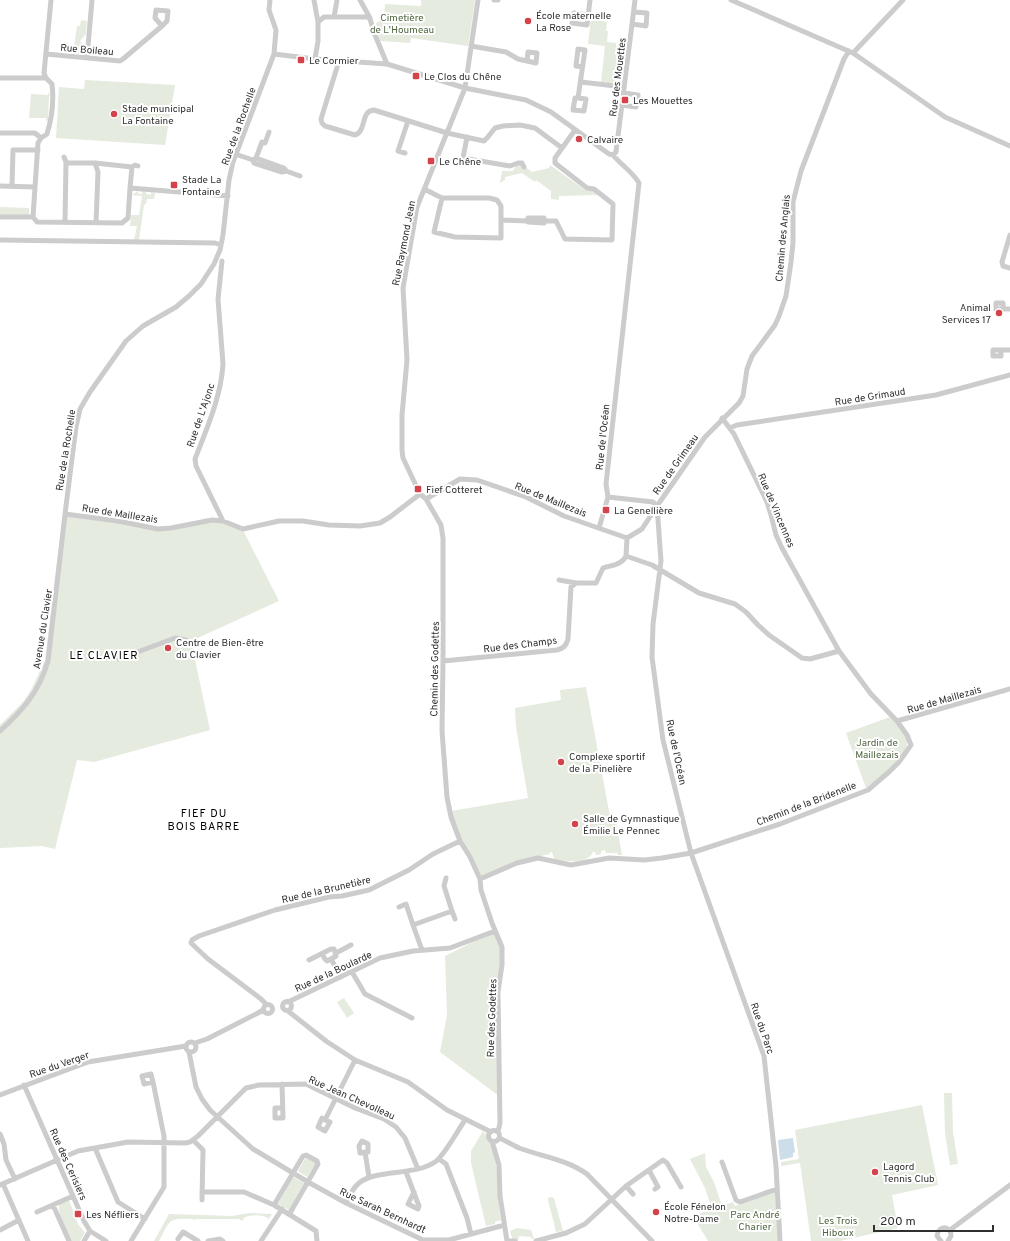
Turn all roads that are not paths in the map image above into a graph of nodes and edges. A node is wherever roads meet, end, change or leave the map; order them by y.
1 (51, 0) edge
2 (92, 0) edge
3 (270, 0) edge
4 (314, 0) edge
5 (337, 0) edge
6 (360, 0) edge
7 (478, 0) edge
8 (494, 0) edge
9 (498, 0) edge
10 (590, 0) edge
11 (635, 0) edge
12 (731, 0) edge
13 (902, 0) edge
14 (634, 12) junction
15 (588, 15) dead end
16 (334, 17) junction
17 (370, 19) junction
18 (318, 22) junction
19 (632, 24) junction
20 (162, 26) dead end
21 (471, 46) junction
22 (851, 52) junction
23 (46, 54) junction
24 (274, 54) junction
25 (87, 58) junction
26 (315, 59) junction
27 (340, 61) junction
28 (527, 61) dead end
29 (387, 64) junction
30 (582, 67) dead end
31 (0, 78) edge
32 (46, 78) junction
33 (580, 82) junction
34 (624, 87) junction
35 (465, 88) junction
36 (624, 94) junction
37 (578, 98) dead end
38 (622, 105) junction
39 (408, 121) junction
40 (575, 130) junction
41 (269, 132) dead end
42 (0, 133) edge
43 (447, 133) junction
44 (467, 137) junction
45 (41, 138) junction
46 (1010, 146) edge
47 (562, 148) junction
48 (38, 150) junction
49 (405, 153) dead end
50 (235, 154) junction
51 (613, 155) junction
52 (64, 157) dead end
53 (254, 159) junction
54 (66, 163) junction
55 (95, 164) junction
56 (138, 166) dead end
57 (132, 167) junction
58 (524, 168) dead end
59 (300, 176) dead end
60 (0, 186) edge
61 (12, 186) junction
62 (35, 187) junction
63 (130, 188) junction
64 (424, 190) junction
65 (228, 196) junction
66 (442, 198) junction
67 (0, 217) edge
68 (33, 217) junction
69 (501, 220) junction
70 (65, 222) junction
71 (96, 222) junction
72 (612, 234) junction
73 (1010, 235) edge
74 (0, 240) edge
75 (605, 240) junction
76 (1009, 241) edge
77 (221, 245) junction
78 (222, 261) dead end
79 (1010, 268) edge
80 (1004, 309) dead end
81 (1010, 309) edge
82 (1001, 350) dead end
83 (1010, 350) edge
84 (1010, 375) edge
85 (722, 418) junction
86 (730, 428) junction
87 (420, 494) junction
88 (608, 497) junction
89 (426, 499) junction
90 (657, 506) junction
91 (65, 514) junction
92 (223, 521) junction
93 (599, 528) junction
94 (627, 538) junction
95 (626, 556) junction
96 (660, 570) junction
97 (559, 580) dead end
98 (576, 583) junction
99 (186, 640) dead end
100 (839, 650) junction
101 (119, 659) dead end
102 (443, 661) junction
103 (1010, 689) edge
104 (897, 721) junction
105 (0, 731) edge
106 (460, 841) junction
107 (691, 853) junction
108 (446, 878) dead end
109 (480, 879) junction
110 (399, 907) dead end
111 (452, 911) junction
112 (455, 919) dead end
113 (413, 925) junction
114 (495, 931) junction
115 (351, 945) dead end
116 (422, 950) junction
117 (336, 953) junction
118 (322, 954) junction
119 (331, 959) junction
120 (309, 960) dead end
121 (352, 972) junction
122 (341, 977) junction
123 (288, 1006) junction
124 (266, 1009) junction
125 (412, 1018) dead end
126 (191, 1048) junction
127 (355, 1060) junction
128 (153, 1082) junction
129 (282, 1084) junction
130 (24, 1085) junction
131 (0, 1095) edge
132 (336, 1099) junction
133 (282, 1108) dead end
134 (217, 1117) junction
135 (325, 1120) dead end
136 (465, 1120) junction
137 (498, 1132) junction
138 (490, 1133) junction
139 (0, 1134) edge
140 (193, 1140) junction
141 (496, 1140) junction
142 (164, 1142) junction
143 (95, 1148) junction
144 (446, 1148) junction
145 (365, 1152) dead end
146 (438, 1159) junction
147 (57, 1160) junction
148 (722, 1162) dead end
149 (446, 1164) junction
150 (418, 1169) junction
151 (649, 1170) junction
152 (406, 1172) junction
153 (293, 1173) junction
154 (369, 1177) junction
155 (15, 1179) junction
156 (308, 1182) junction
157 (2, 1184) edge
158 (1010, 1185) edge
159 (626, 1186) junction
160 (681, 1187) dead end
161 (655, 1189) dead end
162 (777, 1189) junction
163 (202, 1192) junction
164 (414, 1192) dead end
165 (633, 1194) dead end
166 (73, 1196) junction
167 (202, 1200) dead end
168 (612, 1200) junction
169 (346, 1203) junction
170 (53, 1205) junction
171 (274, 1205) junction
172 (282, 1209) junction
173 (38, 1212) dead end
174 (290, 1213) junction
175 (145, 1218) junction
176 (19, 1220) junction
177 (502, 1224) junction
178 (0, 1230) edge
179 (950, 1230) junction
180 (90, 1231) junction
181 (471, 1234) junction
182 (178, 1239) dead end
183 (423, 1240) edge
184 (937, 1240) edge
185 (28, 1241) edge
186 (69, 1241) edge
187 (84, 1241) edge
188 (106, 1241) edge
189 (131, 1241) edge
190 (198, 1241) edge
191 (208, 1241) edge
192 (223, 1241) edge
193 (261, 1241) edge
194 (317, 1241) edge
195 (504, 1241) edge
196 (509, 1241) edge
197 (515, 1241) edge
198 (536, 1241) edge
199 (652, 1241) edge
200 (780, 1241) edge
201 (948, 1241) edge

1 - 23 street
2 - 25 street
3 - 24 street, Rue de la Rochelle
4 - 18 street
5 - 16 street
6 - 17 street
7 - 21 street, Rue Raymond Jean
8 - 9 street
10 - 15 street
11 - 14 street, Rue des Mouettes
12 - 22 street
13 - 22 street, Chemin des Anglais
14 - 19 street, Rue des Mouettes
14 - 19 street
16 - 17 street
16 - 18 street
17 - 29 street
18 - 26 street
19 - 34 street, Rue des Mouettes
20 - 25 street, Rue Boileau
21 - 28 street
21 - 35 street, Rue Raymond Jean
22 - 46 street
22 - 85 street, Chemin des Anglais
23 - 25 street, Rue Boileau
23 - 32 street
24 - 26 street, Rue de l'Océan
24 - 50 street, Rue de la Rochelle
26 - 27 street, Rue de l'Océan
27 - 29 street, Rue de l'Océan
27 - 39 street
29 - 35 street, Rue de l'Océan
30 - 33 street
31 - 32 street
32 - 45 street
33 - 34 street
33 - 37 street
34 - 36 street, Rue des Mouettes
35 - 40 street, Rue de l'Océan
35 - 43 street, Rue Raymond Jean
36 - 38 street, Rue des Mouettes
36 - 38 street
38 - 51 street, Rue des Mouettes
39 - 43 street
39 - 49 street
40 - 47 street
40 - 51 street, Rue de l'Océan
41 - 53 street
42 - 45 street
43 - 44 street
43 - 64 street, Rue Raymond Jean
44 - 47 street
44 - 58 street
45 - 48 street
47 - 72 street
48 - 61 street
48 - 62 street
50 - 53 street
50 - 65 street, Rue de la Rochelle
51 - 88 street, Rue de l'Océan
52 - 54 street
53 - 59 street
54 - 55 street
54 - 70 street
55 - 57 street
55 - 71 street
56 - 57 street
57 - 63 street
60 - 61 street
61 - 62 street
62 - 68 street
63 - 65 street
63 - 71 street
64 - 66 street
64 - 87 street, Rue Raymond Jean
65 - 77 street, Rue de la Rochelle
66 - 69 street
66 - 69 street
67 - 68 street
68 - 70 street
69 - 75 street
70 - 71 street
72 - 75 street
72 - 75 street
73 - 76 street
74 - 77 street
76 - 79 street
77 - 91 street, Rue de la Rochelle
78 - 92 street, Rue de L'Ajonc
80 - 81 street
82 - 83 street
84 - 86 street, Rue de Grimaud
85 - 86 street, Rue de Vincennes
85 - 90 street, Rue de Grimeau
86 - 100 street, Rue de Vincennes
87 - 89 street
87 - 92 street, Rue de Maillezais
88 - 90 street
88 - 93 street, Rue de l'Océan
89 - 93 street, Rue de Maillezais
89 - 102 street, Chemin des Godettes
90 - 94 street, Rue de Grimeau
90 - 96 street, Rue de l'Océan
91 - 92 street, Rue de Maillezais
91 - 105 street, Avenue du Clavier
93 - 94 street, Rue de Maillezais
94 - 95 street
95 - 96 street
95 - 98 street
96 - 100 street
96 - 107 street, Rue de l'Océan
97 - 98 street
98 - 102 street, Rue des Champs
99 - 101 street
100 - 104 street, Rue de Maillezais
102 - 106 street, Chemin des Godettes
103 - 104 street, Rue de Maillezais
104 - 107 street, Chemin de la Bridenelle
106 - 109 street, Rue des Godettes
106 - 124 street, Rue de la Brunetière
107 - 109 street, Chemin de la Bridenelle
107 - 162 street, Rue du Parc
108 - 111 street
109 - 114 street, Rue des Godettes
110 - 113 street
111 - 112 street
111 - 113 street
113 - 116 street
114 - 116 street, Rue de la Boularde
114 - 137 street, Rue des Godettes
115 - 117 street
116 - 121 street, Rue de la Boularde
117 - 118 street
117 - 119 street
118 - 119 street
118 - 120 street
119 - 122 street
121 - 122 street, Rue de la Boularde
121 - 125 street
122 - 123 street, Rue de la Boularde
123 - 124 street, Rue du Verger
123 - 127 street
124 - 126 street, Rue du Verger
126 - 130 street, Rue du Verger
126 - 134 street, Rue Sarah Bernhardt
127 - 132 street
127 - 136 street
128 - 128 street
128 - 142 street
129 - 132 street, Rue Jean Chevolleau
129 - 133 street
129 - 134 street, Rue Jean Chevolleau
130 - 131 street, Rue du Verger
130 - 147 street, Rue des Cerisiers
132 - 135 street
132 - 150 street, Rue Jean Chevolleau
134 - 140 street, Rue Jean Chevolleau
134 - 153 street, Rue Sarah Bernhardt
136 - 138 street
136 - 144 street
137 - 138 street
137 - 141 street
138 - 141 street
139 - 155 street
140 - 142 street
140 - 163 street
141 - 168 street
141 - 177 street
142 - 143 street
142 - 175 street
143 - 147 street
143 - 175 street
144 - 146 street
144 - 149 street
145 - 154 street
146 - 149 street
146 - 150 street
147 - 155 street
147 - 166 street, Rue des Cerisiers
148 - 162 street
149 - 181 street
150 - 152 street
151 - 159 street
151 - 160 street
151 - 161 street
152 - 154 street
152 - 164 street
153 - 156 street, Rue Sarah Bernhardt
153 - 156 street
153 - 171 street
154 - 169 street
155 - 157 street
156 - 169 street, Rue Sarah Bernhardt
156 - 174 street
157 - 176 street
158 - 179 street
159 - 165 street
159 - 168 street
162 - 200 street, Rue du Parc
163 - 167 street
163 - 171 street
166 - 170 street
166 - 180 street, Rue des Cerisiers
168 - 198 street
168 - 199 street
169 - 183 street, Rue Sarah Bernhardt
170 - 173 street
170 - 186 street
171 - 172 street
172 - 174 street
172 - 193 street
174 - 194 street
175 - 189 street
176 - 178 street
176 - 185 street
177 - 181 street, Rue Sarah Bernhardt
177 - 195 street
177 - 196 street
179 - 184 street
179 - 201 street
180 - 187 street
180 - 188 street
181 - 183 street, Rue Sarah Bernhardt
182 - 190 street
191 - 192 street
196 - 197 street

